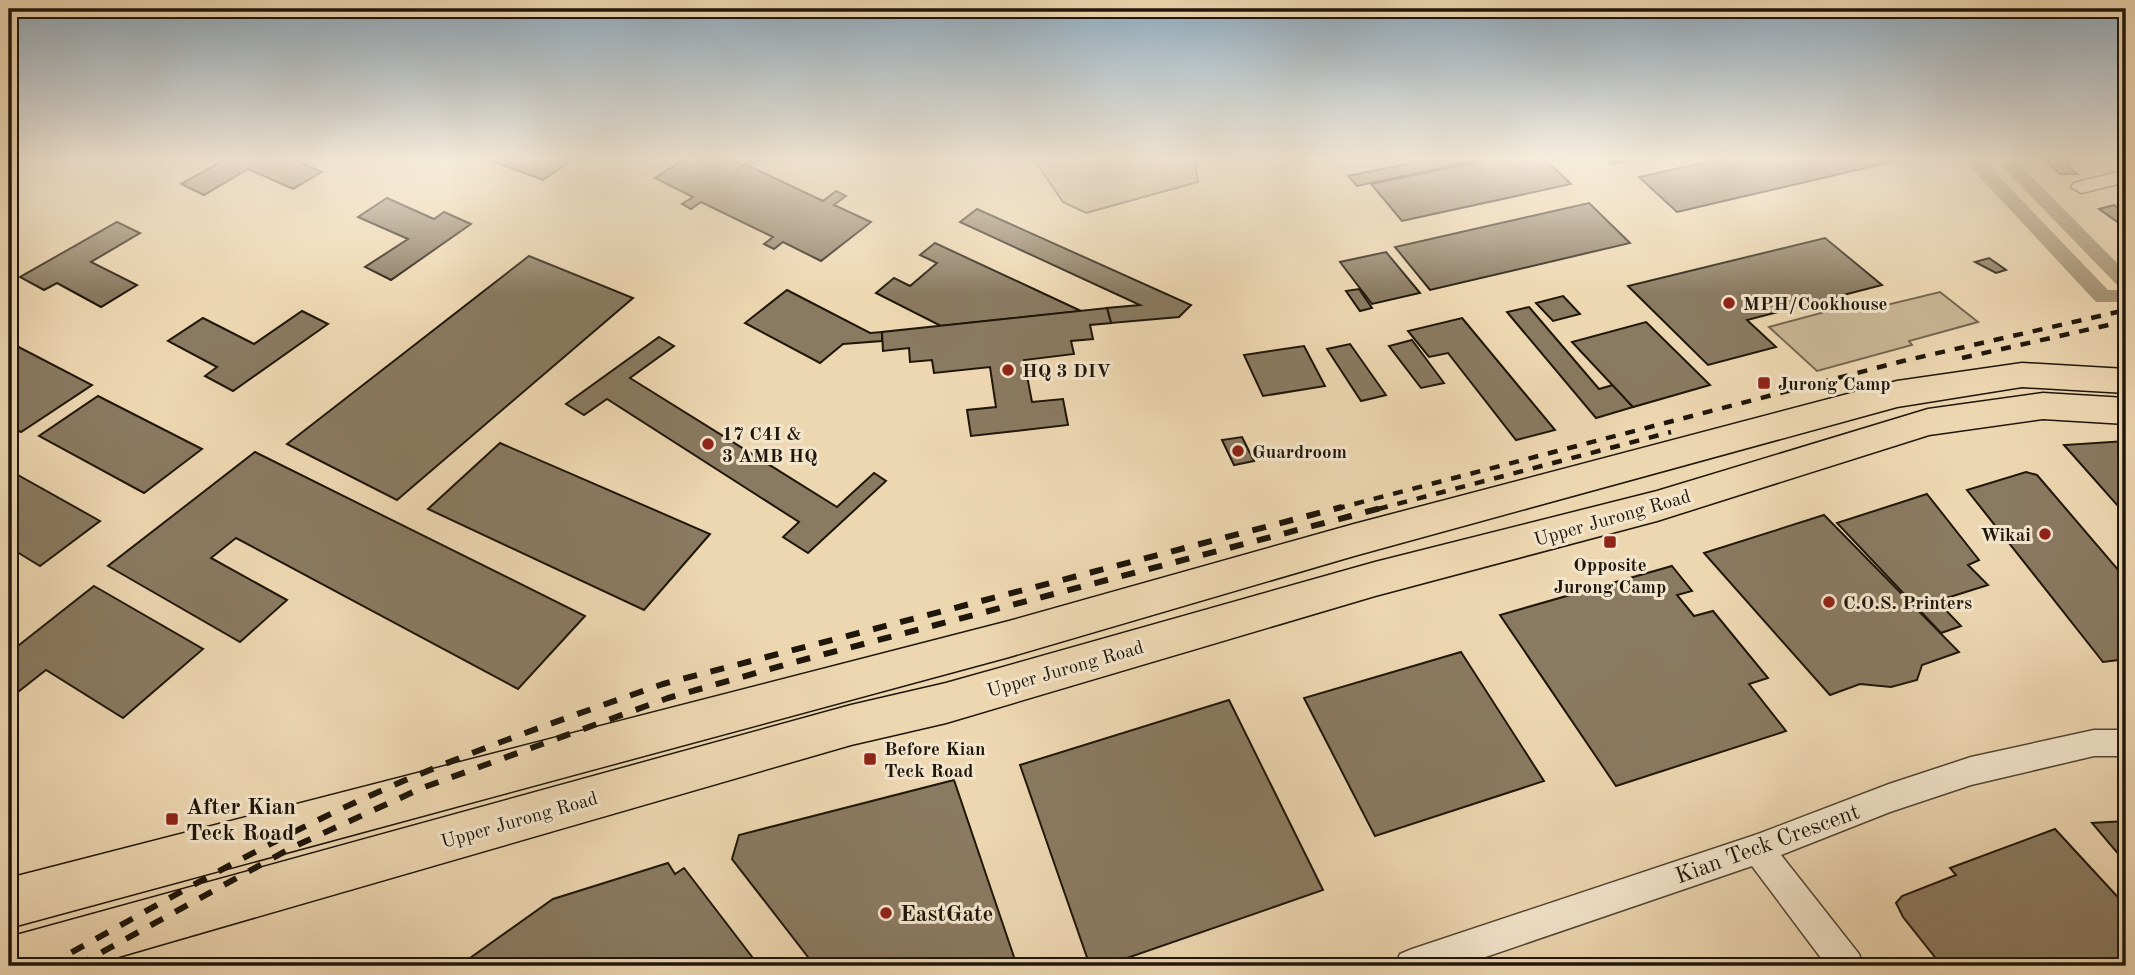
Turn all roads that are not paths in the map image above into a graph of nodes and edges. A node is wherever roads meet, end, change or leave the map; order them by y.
1 (2126, 381) edge
2 (2126, 411) edge
3 (2126, 743) edge
4 (1758, 849) junction
5 (9, 903) edge
6 (9, 963) edge
7 (1412, 966) edge
8 (1847, 966) edge

1 - 5 main road
2 - 6 main road, Upper Jurong Road
3 - 4 street, Kian Teck Crescent
4 - 7 street, Kian Teck Crescent
4 - 8 street

